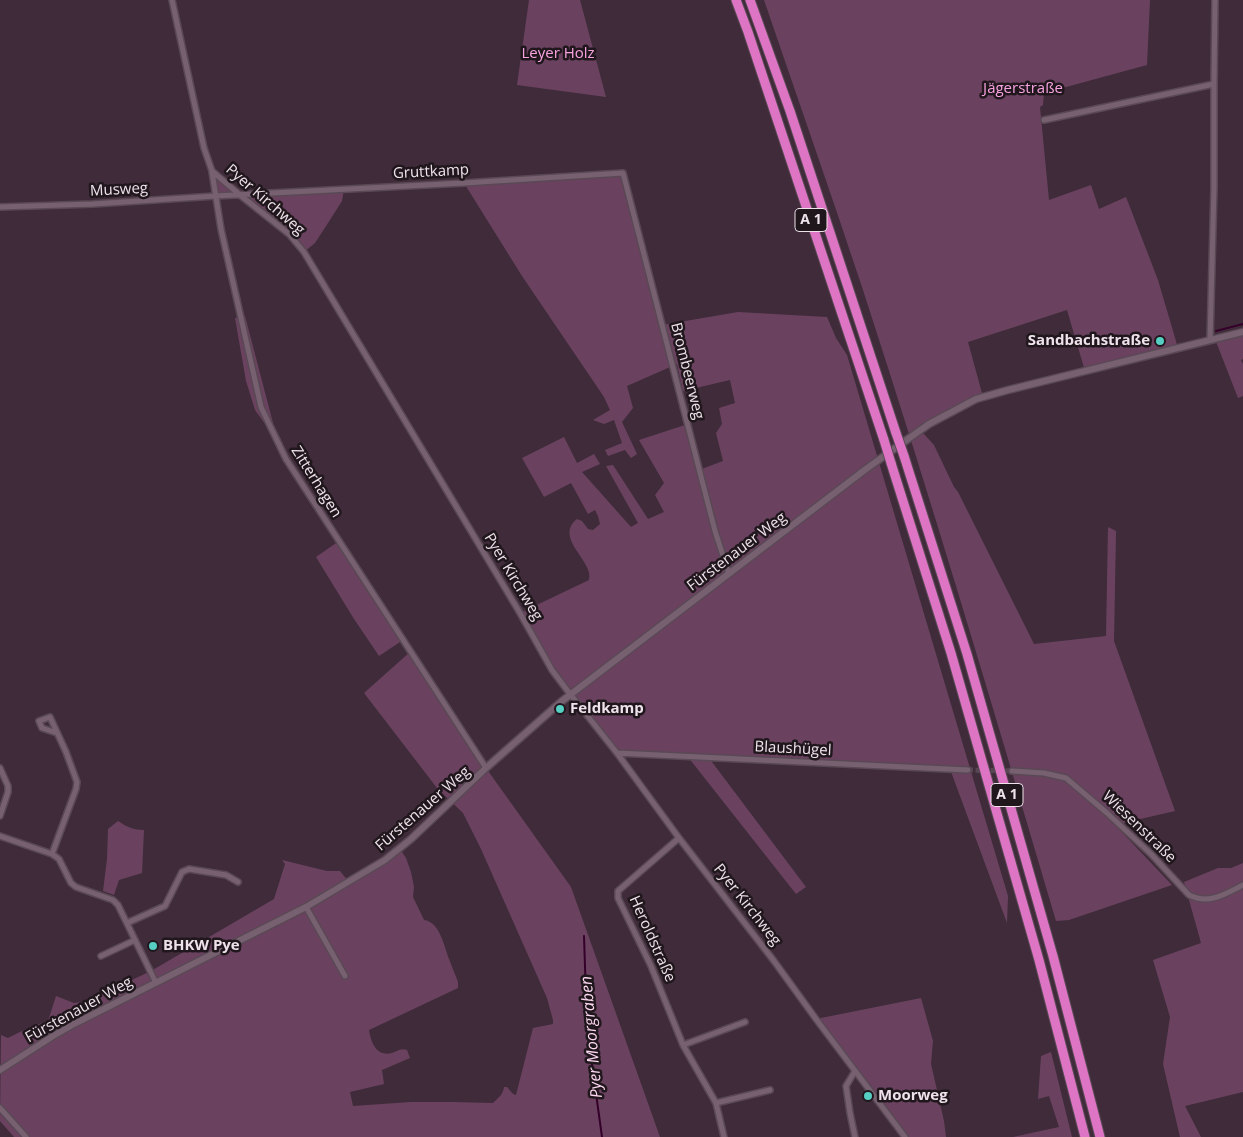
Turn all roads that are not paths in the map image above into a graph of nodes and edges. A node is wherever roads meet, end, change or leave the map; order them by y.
1 (172, 0) edge
2 (736, 0) edge
3 (750, 0) edge
4 (1216, 0) edge
5 (1214, 84) junction
6 (1044, 120) dead end
7 (212, 171) junction
8 (623, 173) joint
9 (240, 195) junction
10 (215, 196) junction
11 (0, 207) edge
12 (1243, 332) edge
13 (1210, 340) junction
14 (729, 574) junction
15 (570, 694) junction
16 (57, 733) dead end
17 (617, 753) junction
18 (0, 768) edge
19 (486, 768) junction
20 (968, 770) tunnel mouth
21 (1012, 771) tunnel mouth
22 (0, 816) edge
23 (0, 836) edge
24 (679, 838) junction
25 (52, 854) junction
26 (238, 882) dead end
27 (1243, 886) edge
28 (306, 907) junction
29 (127, 923) junction
30 (135, 940) junction
31 (102, 956) dead end
32 (345, 976) dead end
33 (156, 982) junction
34 (745, 1022) dead end
35 (683, 1045) junction
36 (0, 1070) edge
37 (855, 1071) junction
38 (770, 1090) dead end
39 (716, 1103) junction
40 (0, 1108) edge
41 (24, 1135) edge
42 (16, 1137) edge
43 (724, 1137) edge
44 (855, 1137) edge
45 (905, 1137) edge
46 (1085, 1137) edge
47 (1100, 1137) edge

1 - 7 street, Pyer Kirchweg
2 - 46 highway, A 1, bridge
3 - 47 highway, A 1, bridge
4 - 5 street
5 - 6 street
5 - 13 street
7 - 9 street, Pyer Kirchweg
7 - 10 street, Zitterhagen
8 - 9 street, Gruttkamp
8 - 14 street, Brombeerweg
9 - 10 street, Musweg
9 - 15 street, Pyer Kirchweg
10 - 11 street, Musweg
10 - 19 street, Zitterhagen
12 - 13 street, Fürstenauer Weg
13 - 14 street, Fürstenauer Weg
14 - 15 street, Fürstenauer Weg
15 - 17 street, Pyer Kirchweg
15 - 19 street, Fürstenauer Weg
16 - 25 street
17 - 20 street, Blaushügel
17 - 24 street, Pyer Kirchweg
18 - 22 street
19 - 28 street, Fürstenauer Weg
21 - 27 street, Wiesenstraße
23 - 25 street
24 - 35 street, Heroldstraße
24 - 37 street, Pyer Kirchweg
25 - 29 street
26 - 29 street
28 - 32 street
28 - 33 street, Fürstenauer Weg
29 - 30 street
30 - 31 street
30 - 33 street
33 - 36 street, Fürstenauer Weg
34 - 35 street
35 - 39 street, Heroldstraße
37 - 44 street
37 - 45 street, Pyer Kirchweg
38 - 39 street
39 - 43 street, Heroldstraße
40 - 41 street
41 - 42 street

